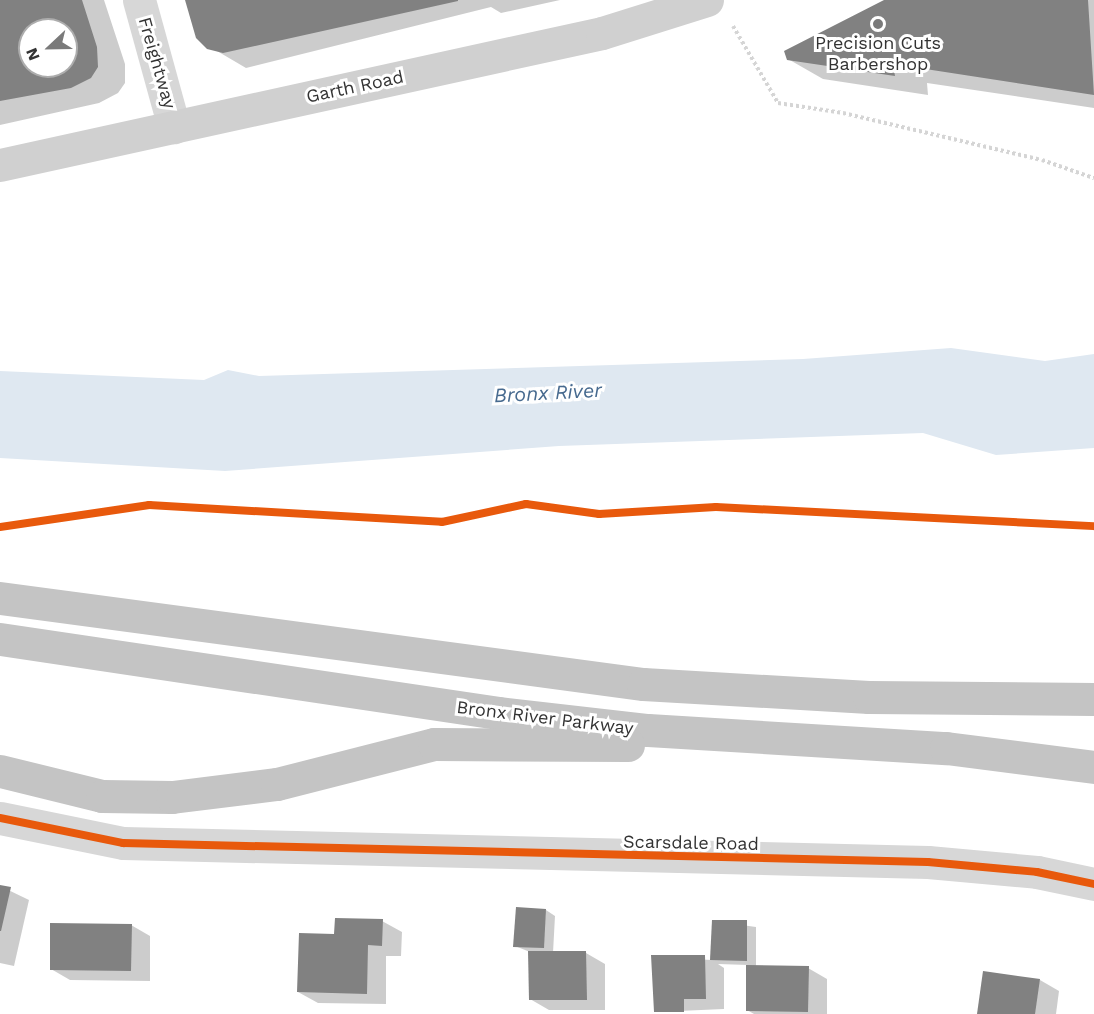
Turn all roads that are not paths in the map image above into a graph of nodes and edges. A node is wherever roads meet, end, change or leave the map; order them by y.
1 (139, 0) edge
2 (719, 10) edge
3 (174, 127) junction
4 (0, 165) edge
5 (0, 598) edge
6 (0, 639) edge
7 (1094, 699) edge
8 (797, 739) junction
9 (1094, 767) edge
10 (0, 771) edge
11 (0, 818) edge
12 (1094, 884) edge

1 - 3 street, Freightway
2 - 3 street, Garth Road
3 - 4 street, Garth Road
5 - 7 highway
6 - 8 highway, Bronx River Parkway
8 - 9 highway, Bronx River Parkway
8 - 10 highway
11 - 12 street, Scarsdale Road

